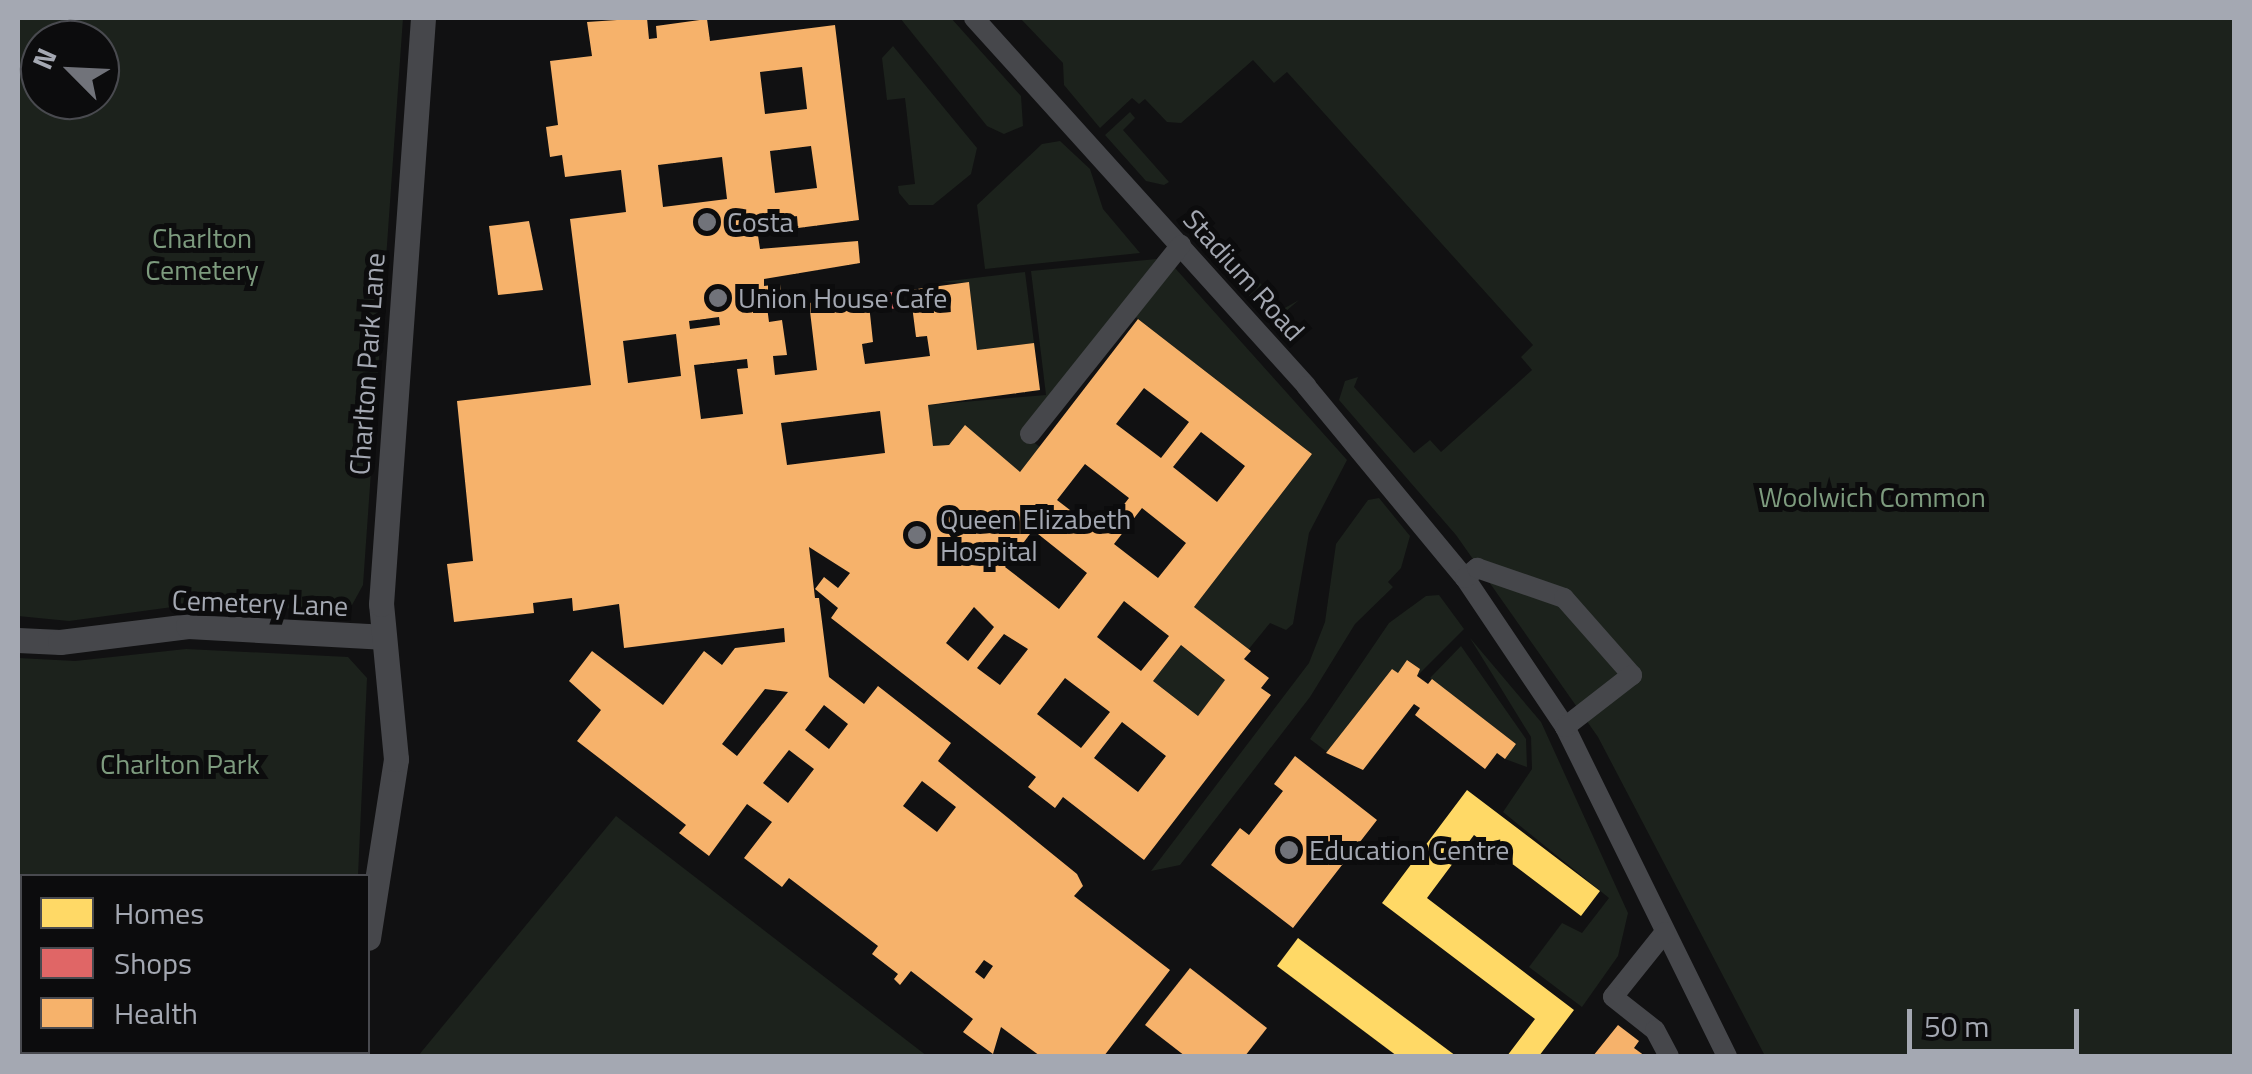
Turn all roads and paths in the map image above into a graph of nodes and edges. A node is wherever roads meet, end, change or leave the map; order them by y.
1 (423, 18) edge
2 (974, 18) edge
3 (1180, 245) junction
4 (1030, 434) dead end
5 (1465, 578) junction
6 (382, 637) junction
7 (18, 640) edge
8 (1564, 727) junction
9 (370, 923) edge
10 (1665, 932) junction
11 (1669, 1056) edge
12 (1727, 1056) edge

1 - 6 street, Charlton Park Lane
2 - 3 street, Stadium Road
3 - 4 street
3 - 5 street, Stadium Road
5 - 8 street, Stadium Road
5 - 8 street
6 - 7 street, Cemetery Lane
6 - 9 street, Charlton Park Lane
8 - 10 street, Stadium Road
10 - 11 street
10 - 12 street, Stadium Road

